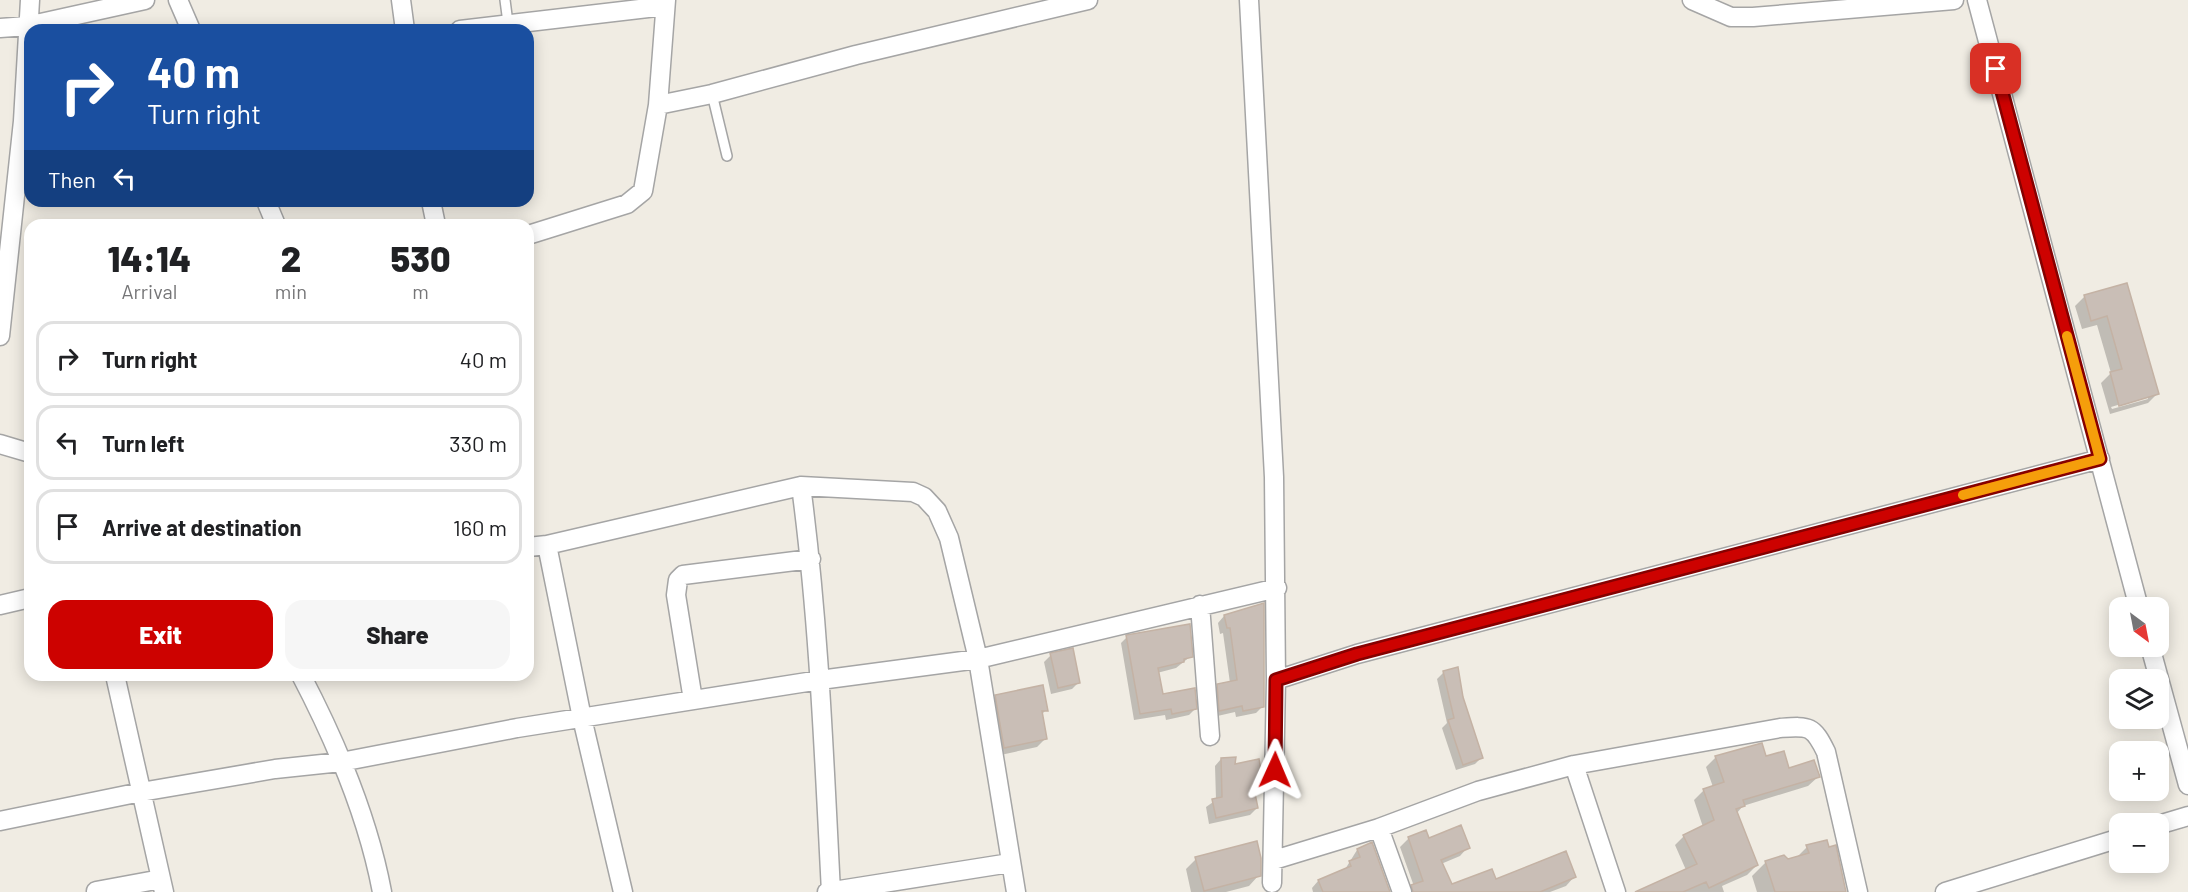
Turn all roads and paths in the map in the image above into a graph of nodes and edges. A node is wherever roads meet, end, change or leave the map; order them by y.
1 (30, 0) edge
2 (145, 0) edge
3 (178, 0) edge
4 (401, 0) edge
5 (505, 0) edge
6 (1088, 0) edge
7 (1249, 0) edge
8 (1692, 0) edge
9 (1954, 0) edge
10 (1977, 0) edge
11 (665, 3) edge
12 (508, 22) junction
13 (27, 24) edge
14 (36, 24) edge
15 (188, 24) edge
16 (404, 24) edge
17 (496, 24) edge
18 (24, 26) edge
19 (0, 28) edge
20 (712, 94) junction
21 (658, 105) junction
22 (24, 130) edge
23 (727, 156) dead end
24 (6, 217) edge
25 (534, 233) edge
26 (0, 336) edge
27 (0, 444) edge
28 (24, 451) edge
29 (2100, 459) junction
30 (801, 486) junction
31 (547, 545) junction
32 (534, 546) edge
33 (811, 559) junction
34 (1277, 588) junction
35 (2136, 597) edge
36 (24, 599) edge
37 (0, 605) edge
38 (1200, 606) junction
39 (2153, 657) edge
40 (978, 659) junction
41 (820, 680) junction
42 (1276, 680) junction
43 (115, 681) edge
44 (304, 681) edge
45 (693, 700) junction
46 (582, 718) junction
47 (1210, 736) dead end
48 (341, 762) junction
49 (1574, 765) junction
50 (2188, 785) edge
51 (141, 792) junction
52 (2188, 816) edge
53 (0, 821) edge
54 (2169, 822) edge
55 (1379, 828) junction
56 (2109, 841) edge
57 (1274, 860) junction
58 (1010, 863) junction
59 (163, 885) edge
60 (1273, 889) edge
61 (96, 891) edge
62 (382, 892) edge
63 (623, 892) edge
64 (830, 892) edge
65 (1016, 892) edge
66 (1402, 892) edge
67 (1616, 892) edge
68 (1858, 892) edge
69 (1945, 892) edge

1 - 13 street
2 - 14 street
3 - 15 street
4 - 16 street
5 - 12 lane
6 - 20 street
7 - 34 street
8 - 9 street
10 - 29 street
11 - 12 street
11 - 21 street
12 - 17 street
18 - 19 street
20 - 21 street
20 - 23 lane
21 - 25 street
22 - 24 street
24 - 26 street
27 - 28 street
29 - 35 street
29 - 42 street
30 - 31 street
30 - 33 street
30 - 40 street
31 - 32 street
31 - 46 street
33 - 41 street
33 - 45 street
34 - 38 street
34 - 42 street
36 - 37 street
38 - 40 street
38 - 47 street
39 - 50 street
40 - 41 street
40 - 58 street
41 - 45 street
41 - 64 street
42 - 57 street
43 - 51 street
44 - 48 street
45 - 46 street
46 - 48 street
46 - 63 street
48 - 51 street
48 - 62 street
49 - 55 street
49 - 67 street
49 - 68 street
51 - 53 street
51 - 59 street
52 - 54 street
55 - 57 street
55 - 66 street
56 - 69 street
57 - 60 street
58 - 64 street
58 - 65 street
59 - 61 street

